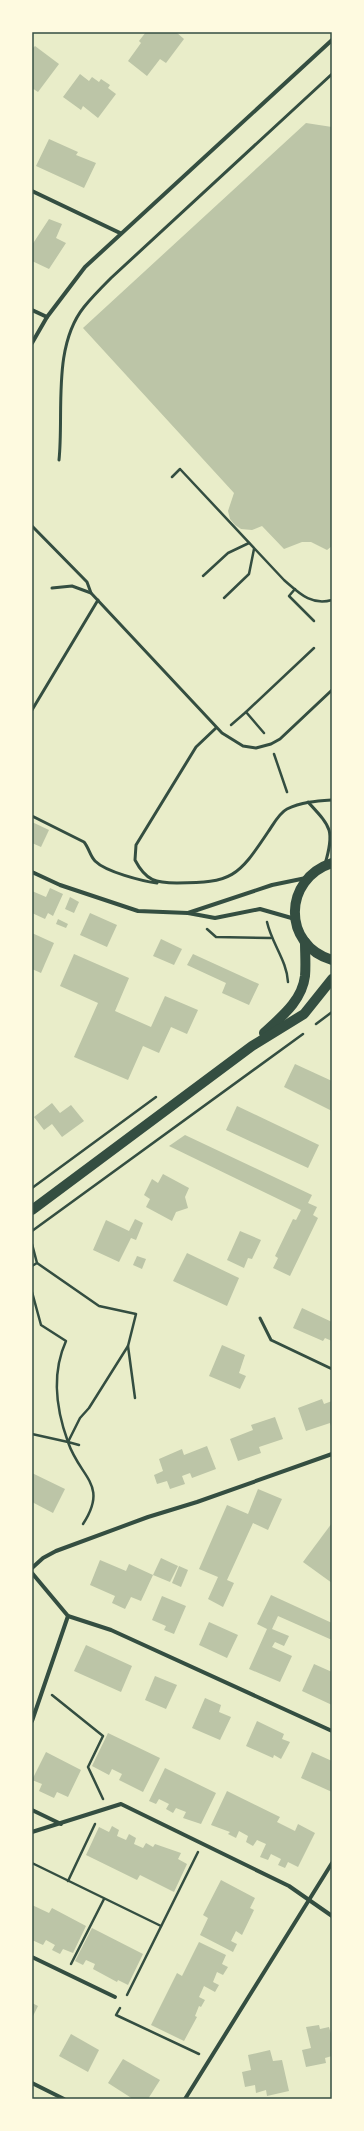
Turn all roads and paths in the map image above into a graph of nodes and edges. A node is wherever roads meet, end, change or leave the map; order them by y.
1 (332, 40) edge
2 (332, 74) edge
3 (32, 191) edge
4 (120, 233) junction
5 (32, 310) edge
6 (47, 317) junction
7 (32, 343) edge
8 (59, 460) dead end
9 (172, 477) dead end
10 (32, 526) edge
11 (249, 543) junction
12 (255, 549) junction
13 (203, 576) dead end
14 (52, 588) dead end
15 (295, 589) junction
16 (91, 593) junction
17 (224, 598) dead end
18 (98, 600) junction
19 (332, 600) edge
20 (314, 621) dead end
21 (314, 648) dead end
22 (332, 690) edge
23 (32, 710) edge
24 (246, 712) junction
25 (231, 725) dead end
26 (216, 728) junction
27 (264, 733) dead end
28 (274, 754) dead end
29 (287, 792) dead end
30 (332, 800) edge
31 (308, 802) junction
32 (32, 816) edge
33 (328, 865) edge
34 (32, 872) edge
35 (308, 877) junction
36 (157, 883) junction
37 (188, 913) junction
38 (266, 916) dead end
39 (295, 919) junction
40 (271, 938) junction
41 (305, 942) junction
42 (332, 960) edge
43 (332, 979) edge
44 (284, 989) dead end
45 (332, 1012) edge
46 (313, 1026) dead end
47 (306, 1031) dead end
48 (252, 1046) junction
49 (159, 1095) dead end
50 (32, 1188) edge
51 (32, 1210) edge
52 (32, 1231) edge
53 (32, 1244) edge
54 (37, 1264) junction
55 (32, 1266) edge
56 (32, 1292) edge
57 (260, 1318) dead end
58 (128, 1346) junction
59 (332, 1369) edge
60 (135, 1398) dead end
61 (32, 1434) edge
62 (68, 1442) junction
63 (79, 1445) dead end
64 (332, 1454) edge
65 (83, 1524) dead end
66 (32, 1568) edge
67 (32, 1573) edge
68 (68, 1616) junction
69 (44, 1688) junction
70 (32, 1721) edge
71 (332, 1731) edge
72 (107, 1808) junction
73 (32, 1810) edge
74 (94, 1813) junction
75 (61, 1824) junction
76 (32, 1832) edge
77 (202, 1844) junction
78 (32, 1863) edge
79 (332, 1863) edge
80 (68, 1881) junction
81 (104, 1899) junction
82 (309, 1900) junction
83 (332, 1916) edge
84 (161, 1926) junction
85 (32, 1957) edge
86 (67, 1973) junction
87 (115, 1998) dead end
88 (124, 2000) dead end
89 (121, 2005) dead end
90 (199, 2054) dead end
91 (32, 2083) edge
92 (64, 2099) edge
93 (185, 2099) edge

1 - 4 street
2 - 8 lane
3 - 4 street
4 - 6 street
5 - 6 street
6 - 7 street
9 - 11 path
10 - 16 lane
11 - 12 path
11 - 13 path
12 - 15 path
12 - 17 path
14 - 16 lane
15 - 19 path
15 - 20 path
16 - 18 lane
18 - 23 lane
18 - 26 lane
21 - 24 path
22 - 26 lane
24 - 25 path
24 - 27 path
26 - 36 lane
28 - 29 path
30 - 31 lane
31 - 33 lane
31 - 36 lane
32 - 36 lane
33 - 35 main road
34 - 37 street
35 - 37 street
35 - 39 main road
37 - 39 street
37 - 40 path
38 - 40 path
39 - 41 main road
40 - 44 path
41 - 42 main road
41 - 48 main road
43 - 48 main road
45 - 46 path
47 - 52 path
48 - 51 main road
49 - 50 path
53 - 54 path
54 - 55 path
54 - 58 path
56 - 62 path
57 - 59 lane
58 - 60 path
58 - 62 path
61 - 62 path
62 - 63 path
62 - 65 path
64 - 66 street
67 - 68 street
68 - 69 street
68 - 71 street
69 - 70 street
69 - 72 path
72 - 74 street
72 - 77 street
73 - 75 street
74 - 75 street
74 - 80 path
75 - 76 street
77 - 82 street
77 - 84 path
78 - 80 path
79 - 82 street
80 - 81 path
81 - 84 path
81 - 86 path
82 - 83 street
82 - 93 street
84 - 88 path
85 - 86 street
86 - 87 street
89 - 90 path
91 - 92 street

